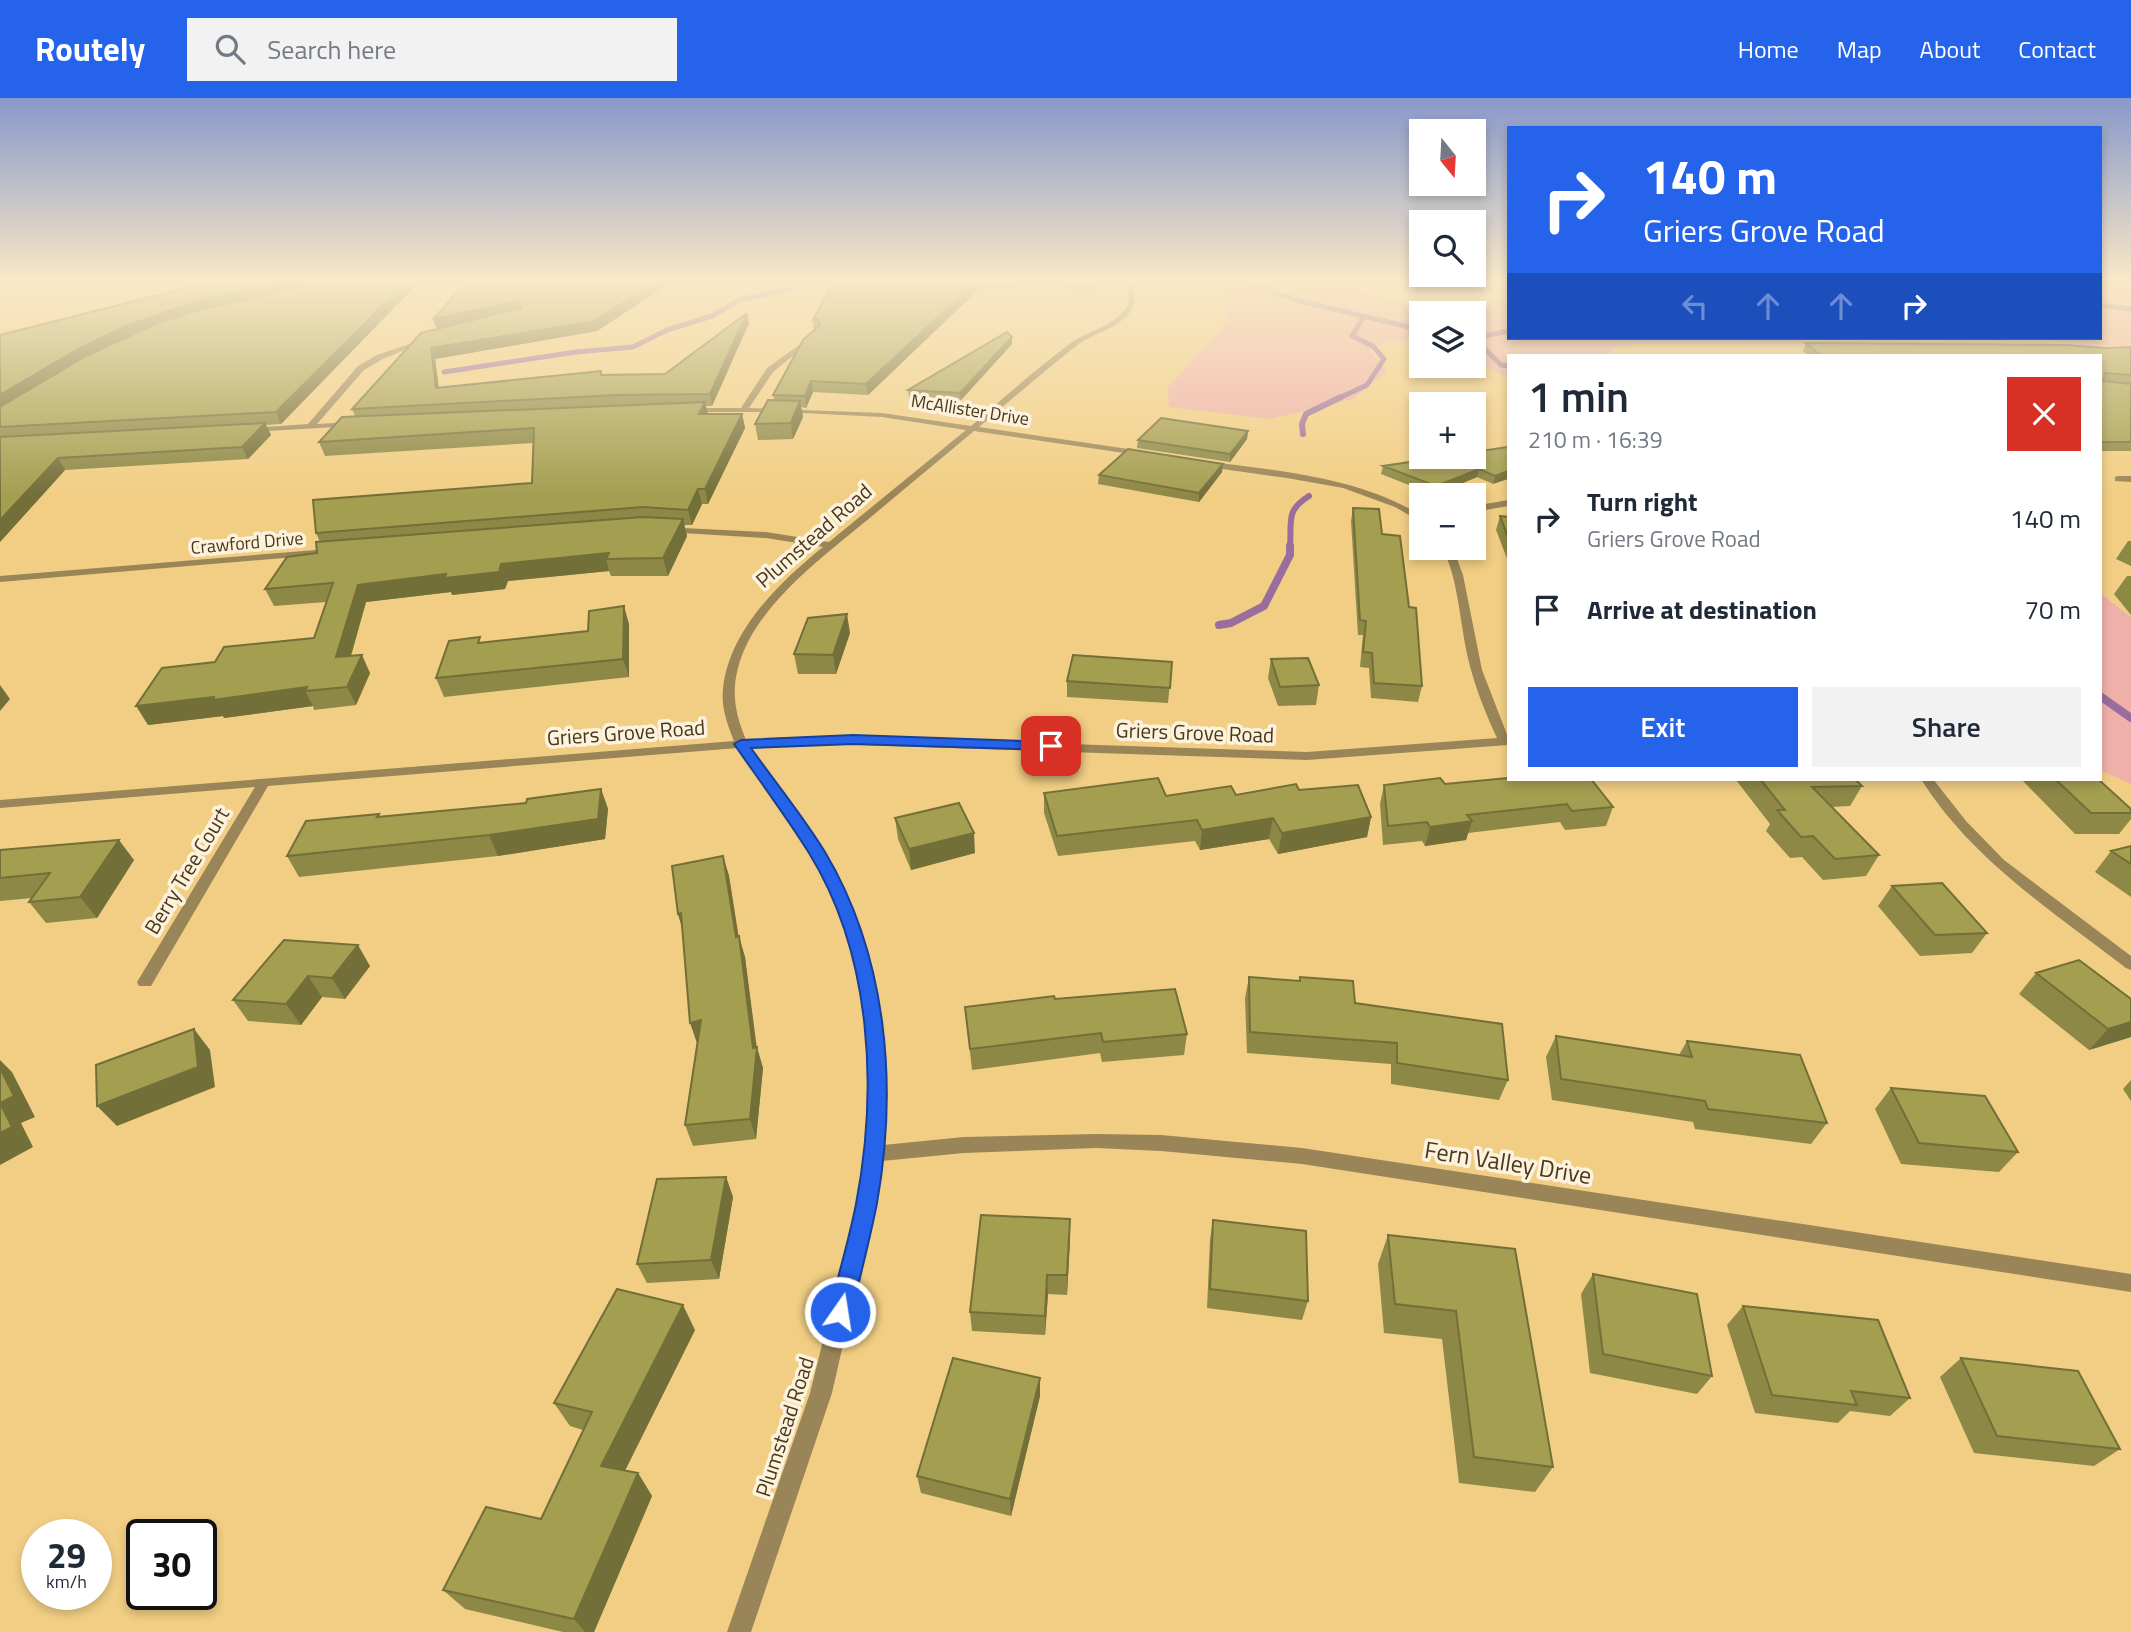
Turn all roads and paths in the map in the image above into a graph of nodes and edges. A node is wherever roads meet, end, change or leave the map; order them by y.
1 (390, 353) edge
2 (793, 353) edge
3 (1064, 353) edge
4 (743, 410) junction
5 (674, 411) edge
6 (363, 424) edge
7 (310, 426) junction
8 (974, 427) junction
9 (242, 430) edge
10 (1150, 455) edge
11 (1190, 462) edge
12 (2118, 479) dead end
13 (2131, 480) edge
14 (1507, 503) edge
15 (1486, 507) edge
16 (1409, 512) edge
17 (660, 528) edge
18 (831, 545) junction
19 (333, 552) edge
20 (1453, 560) edge
21 (0, 579) edge
22 (1506, 741) edge
23 (741, 744) junction
24 (1929, 781) edge
25 (264, 782) junction
26 (0, 804) edge
27 (2131, 964) edge
28 (145, 982) dead end
29 (874, 1154) junction
30 (2131, 1283) edge
31 (739, 1632) edge

1 - 7 street
2 - 4 street
3 - 8 street, Plumstead Road
4 - 5 street, McAllister Drive
4 - 8 street, McAllister Drive
6 - 7 street
7 - 9 street
8 - 10 street, McAllister Drive
8 - 18 street, Plumstead Road
11 - 16 street
12 - 13 street
14 - 15 street
17 - 18 street
18 - 23 street, Plumstead Road
19 - 21 street, Crawford Drive
20 - 22 street
22 - 23 street, Griers Grove Road
23 - 25 street, Griers Grove Road
23 - 29 street, Plumstead Road
24 - 27 street
25 - 26 street, Griers Grove Road
25 - 28 street, Berry Tree Court
29 - 30 street, Fern Valley Drive
29 - 31 street, Plumstead Road

